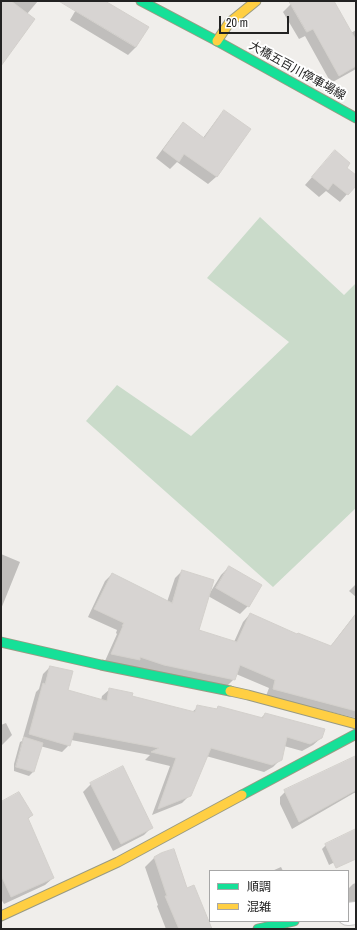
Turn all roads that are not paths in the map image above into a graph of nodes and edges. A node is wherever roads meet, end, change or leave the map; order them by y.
1 (141, 1) edge
2 (256, 1) edge
3 (217, 41) junction
4 (356, 118) edge
5 (1, 642) edge
6 (356, 724) edge
7 (356, 734) edge
8 (1, 916) edge
9 (290, 922) edge
10 (258, 929) edge

1 - 3 street, 大橋五百川停車場線
2 - 3 street
3 - 4 street, 大橋五百川停車場線
5 - 6 street
7 - 8 street
9 - 10 street

